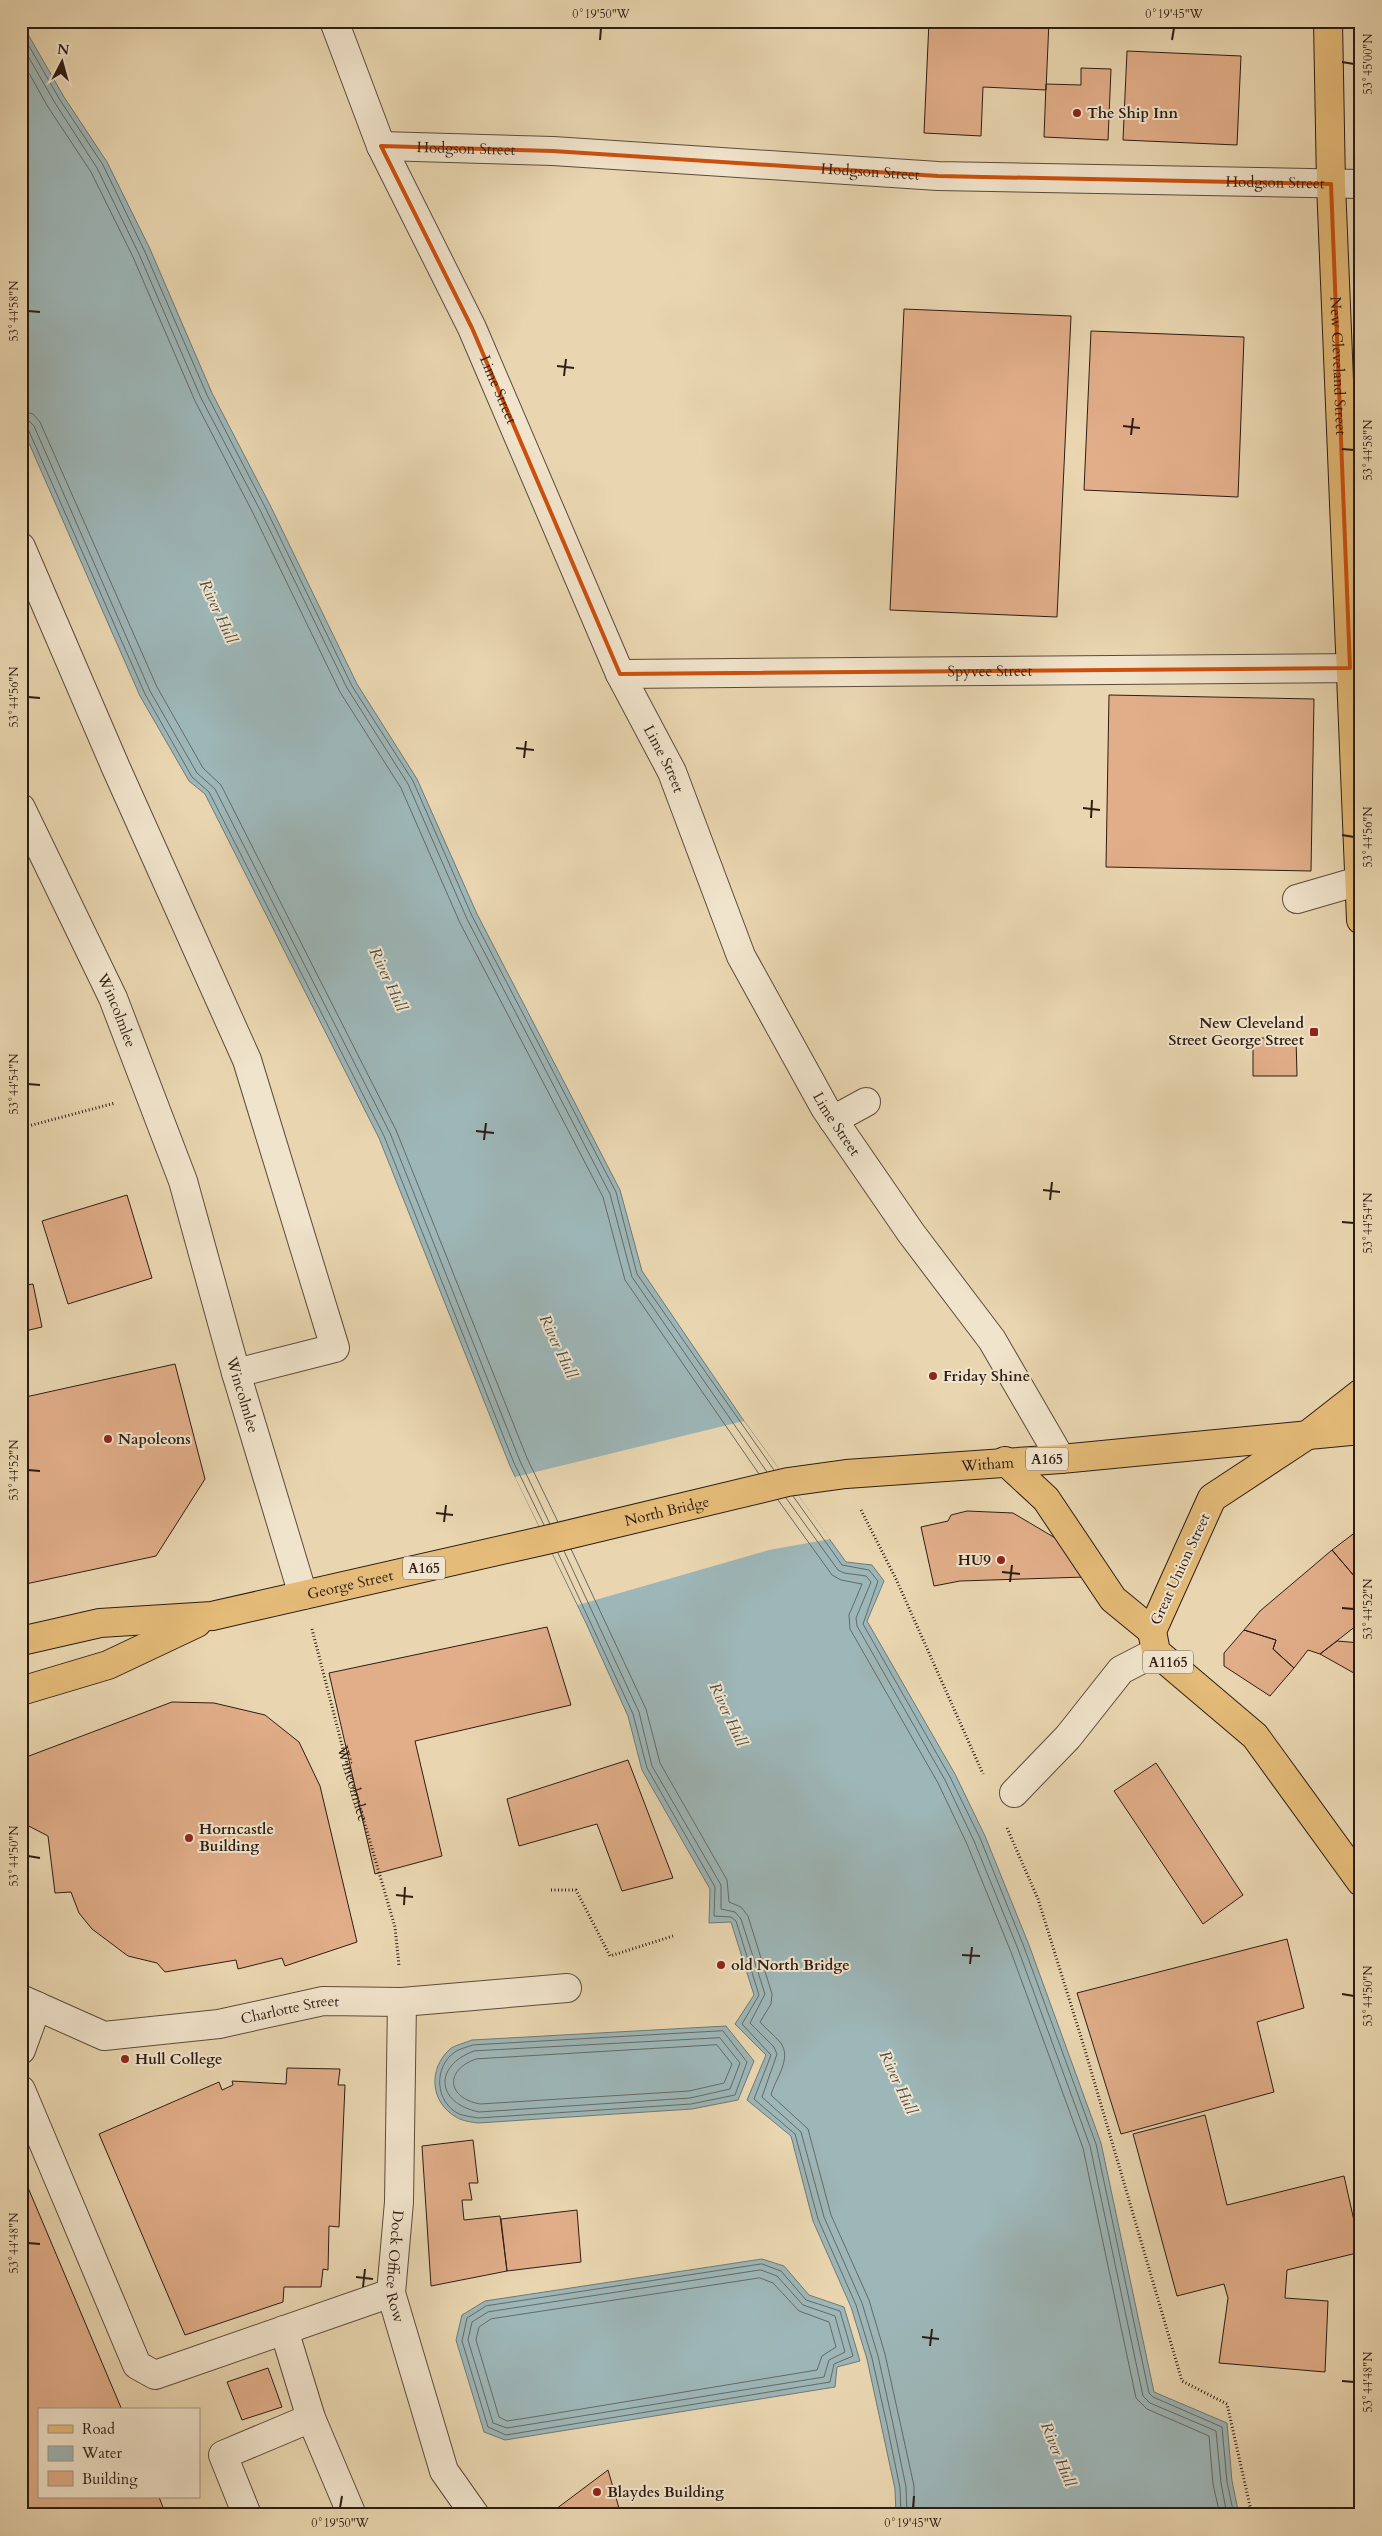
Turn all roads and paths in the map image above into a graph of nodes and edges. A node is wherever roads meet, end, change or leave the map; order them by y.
1 (334, 21) edge
2 (1328, 21) edge
3 (380, 146) junction
4 (1331, 184) junction
5 (1361, 184) edge
6 (21, 547) edge
7 (1355, 668) edge
8 (620, 674) junction
9 (21, 808) edge
10 (1359, 882) junction
11 (1297, 899) dead end
12 (1361, 920) edge
13 (149, 1094) junction
14 (866, 1102) dead end
15 (833, 1120) junction
16 (21, 1128) edge
17 (236, 1373) junction
18 (1361, 1393) edge
19 (1361, 1430) edge
20 (1306, 1436) junction
21 (1361, 1436) edge
22 (1061, 1459) junction
23 (1005, 1461) junction
24 (846, 1474) junction
25 (788, 1482) joint
26 (546, 1540) joint
27 (303, 1595) junction
28 (212, 1616) junction
29 (21, 1641) edge
30 (1154, 1641) junction
31 (21, 1691) edge
32 (987, 1782) dead end
33 (1014, 1793) dead end
34 (1007, 1826) dead end
35 (1361, 1882) edge
36 (551, 1890) dead end
37 (674, 1936) dead end
38 (567, 1988) dead end
39 (29, 2002) edge
40 (402, 2002) junction
41 (21, 2050) edge
42 (21, 2090) edge
43 (391, 2292) junction
44 (284, 2330) junction
45 (311, 2418) junction
46 (247, 2515) edge
47 (352, 2515) edge
48 (475, 2515) edge
49 (1252, 2515) edge

1 - 3 street, Lime Street
2 - 4 main road, New Cleveland Street
3 - 4 street, Hodgson Street
3 - 8 street, Lime Street
4 - 5 street, Hodgson Street
4 - 7 main road, New Cleveland Street
6 - 17 street
7 - 8 street, Spyvee Street
7 - 10 main road, New Cleveland Street
8 - 15 street, Lime Street
9 - 13 street, Wincolmlee
10 - 11 street
10 - 12 main road, New Cleveland Street
13 - 16 path
13 - 17 street, Wincolmlee
14 - 15 street
15 - 22 street, Lime Street
17 - 27 street, Wincolmlee
18 - 20 main road, A1165
19 - 20 main road, Witham / A165
20 - 21 main road, Witham / A165
20 - 22 main road, Witham / A165
20 - 30 main road, Great Union Street / A1165
22 - 23 main road, Witham / A165
23 - 24 main road, Witham / A165
23 - 30 main road, A1165
24 - 25 main road, Witham / A165
24 - 32 path
25 - 26 main road, North Bridge / A165
26 - 27 main road, George Street / A165
27 - 28 main road, George Street / A165
27 - 40 path, Wincolmlee
28 - 29 main road, George Street / A165
28 - 31 main road, George Street / A165
30 - 33 street
30 - 35 main road, A1165
34 - 49 path
36 - 37 path
38 - 40 street, Charlotte Street
39 - 40 street, Charlotte Street
39 - 41 street
40 - 43 street, Dock Office Row
42 - 44 street
43 - 44 street
43 - 48 street, Dock Office Row
44 - 45 street
45 - 46 street
45 - 47 street

